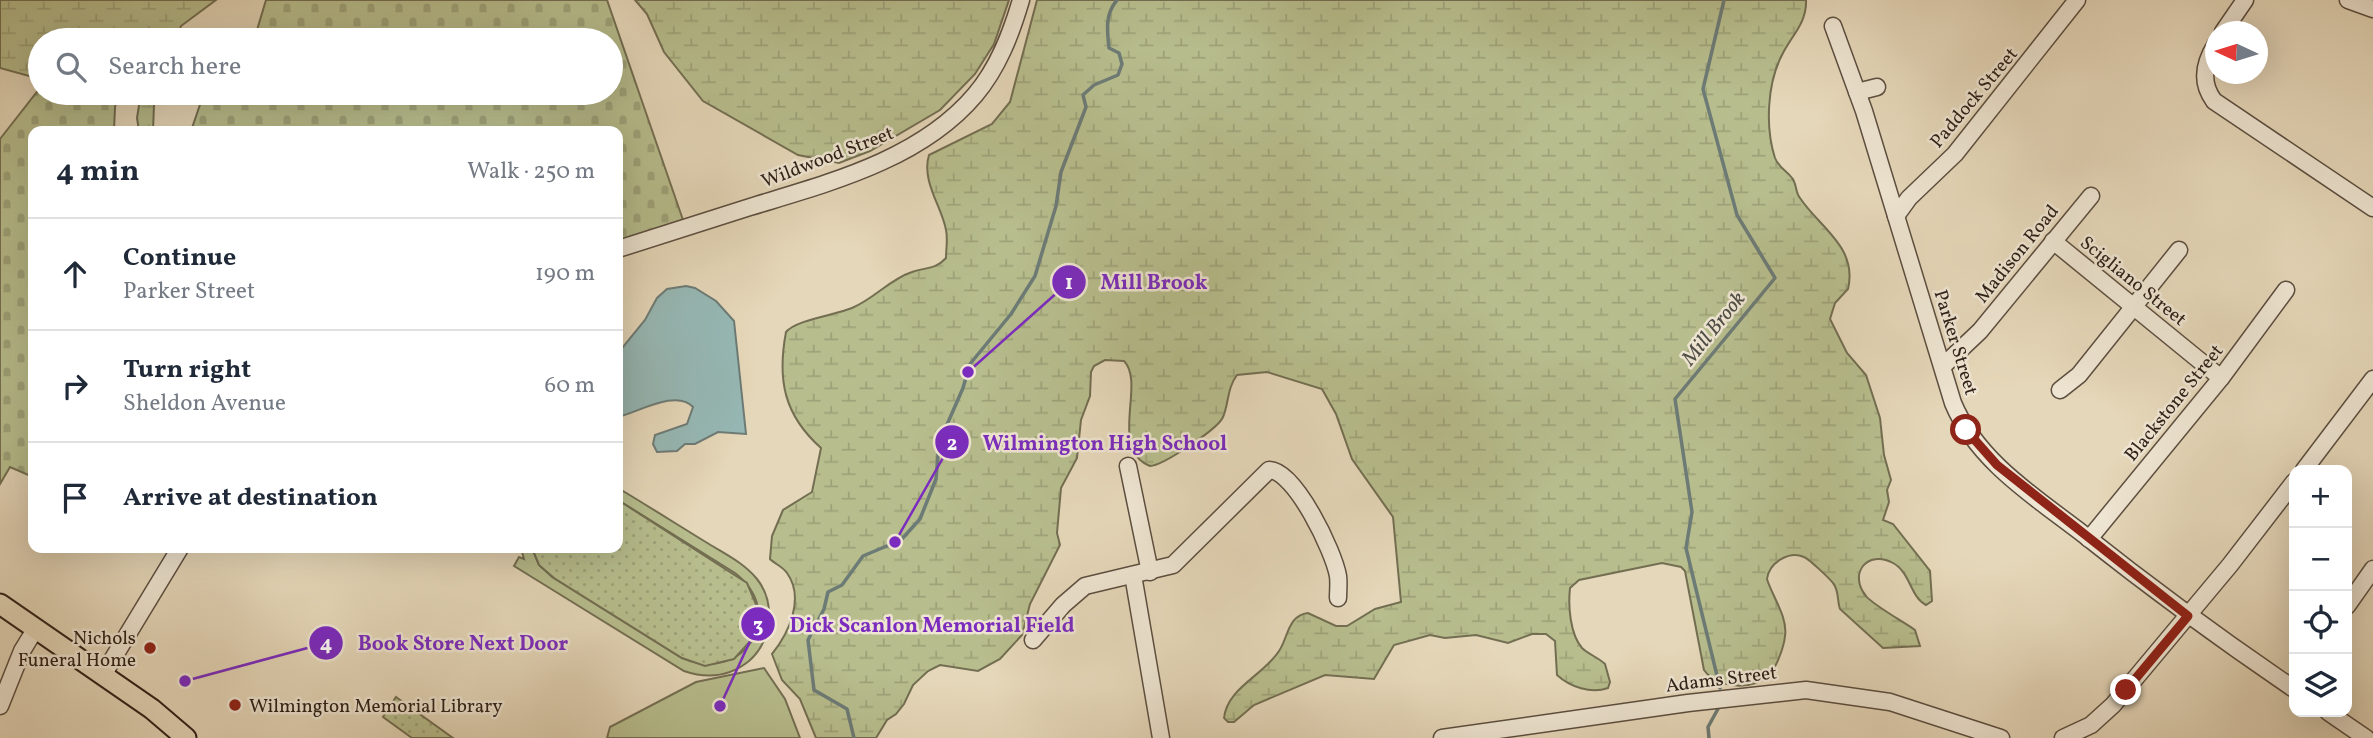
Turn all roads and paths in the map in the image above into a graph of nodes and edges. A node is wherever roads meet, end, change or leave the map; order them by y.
1 (1021, 0) edge
2 (2077, 0) edge
3 (2245, 0) edge
4 (2348, 0) edge
5 (2373, 9) edge
6 (2231, 21) edge
7 (1833, 26) dead end
8 (2207, 84) edge
9 (1877, 87) dead end
10 (1857, 92) junction
11 (2091, 196) dead end
12 (2373, 208) edge
13 (1896, 216) junction
14 (2053, 242) junction
15 (623, 247) edge
16 (2179, 250) dead end
17 (2286, 290) dead end
18 (2135, 308) junction
19 (1943, 366) junction
20 (2221, 378) junction
21 (2373, 379) edge
22 (2060, 390) dead end
23 (2308, 465) edge
24 (1128, 466) dead end
25 (2289, 488) edge
26 (2089, 539) junction
27 (177, 553) edge
28 (2373, 569) edge
29 (1141, 573) junction
30 (1338, 598) dead end
31 (2352, 599) edge
32 (0, 604) edge
33 (2188, 616) junction
34 (36, 628) junction
35 (1033, 640) dead end
36 (103, 674) junction
37 (2289, 682) edge
38 (0, 706) edge
39 (2335, 717) edge
40 (186, 738) edge
41 (1161, 738) edge
42 (1442, 738) edge
43 (2001, 738) edge
44 (2063, 738) edge
45 (2366, 738) edge

1 - 15 street, Wildwood Street
2 - 13 street, Paddock Street
3 - 6 street
4 - 5 street
7 - 10 street, Parker Street
8 - 12 street
9 - 10 street
10 - 13 street, Parker Street
11 - 14 street, Madison Road
13 - 19 street, Parker Street
14 - 18 street, Scigliano Street
14 - 19 street, Madison Road
16 - 18 street
17 - 20 street, Blackstone Street
18 - 20 street, Scigliano Street
18 - 22 street
19 - 26 street, Parker Street
20 - 26 street, Blackstone Street
21 - 23 street
24 - 29 street
25 - 33 street
26 - 33 street, Parker Street
27 - 36 street
28 - 31 street
29 - 30 street
29 - 35 street
29 - 41 street
32 - 34 main road
33 - 37 street, Parker Street
33 - 44 street
34 - 36 main road
34 - 38 street
36 - 40 main road
39 - 45 street
42 - 43 street, Adams Street

